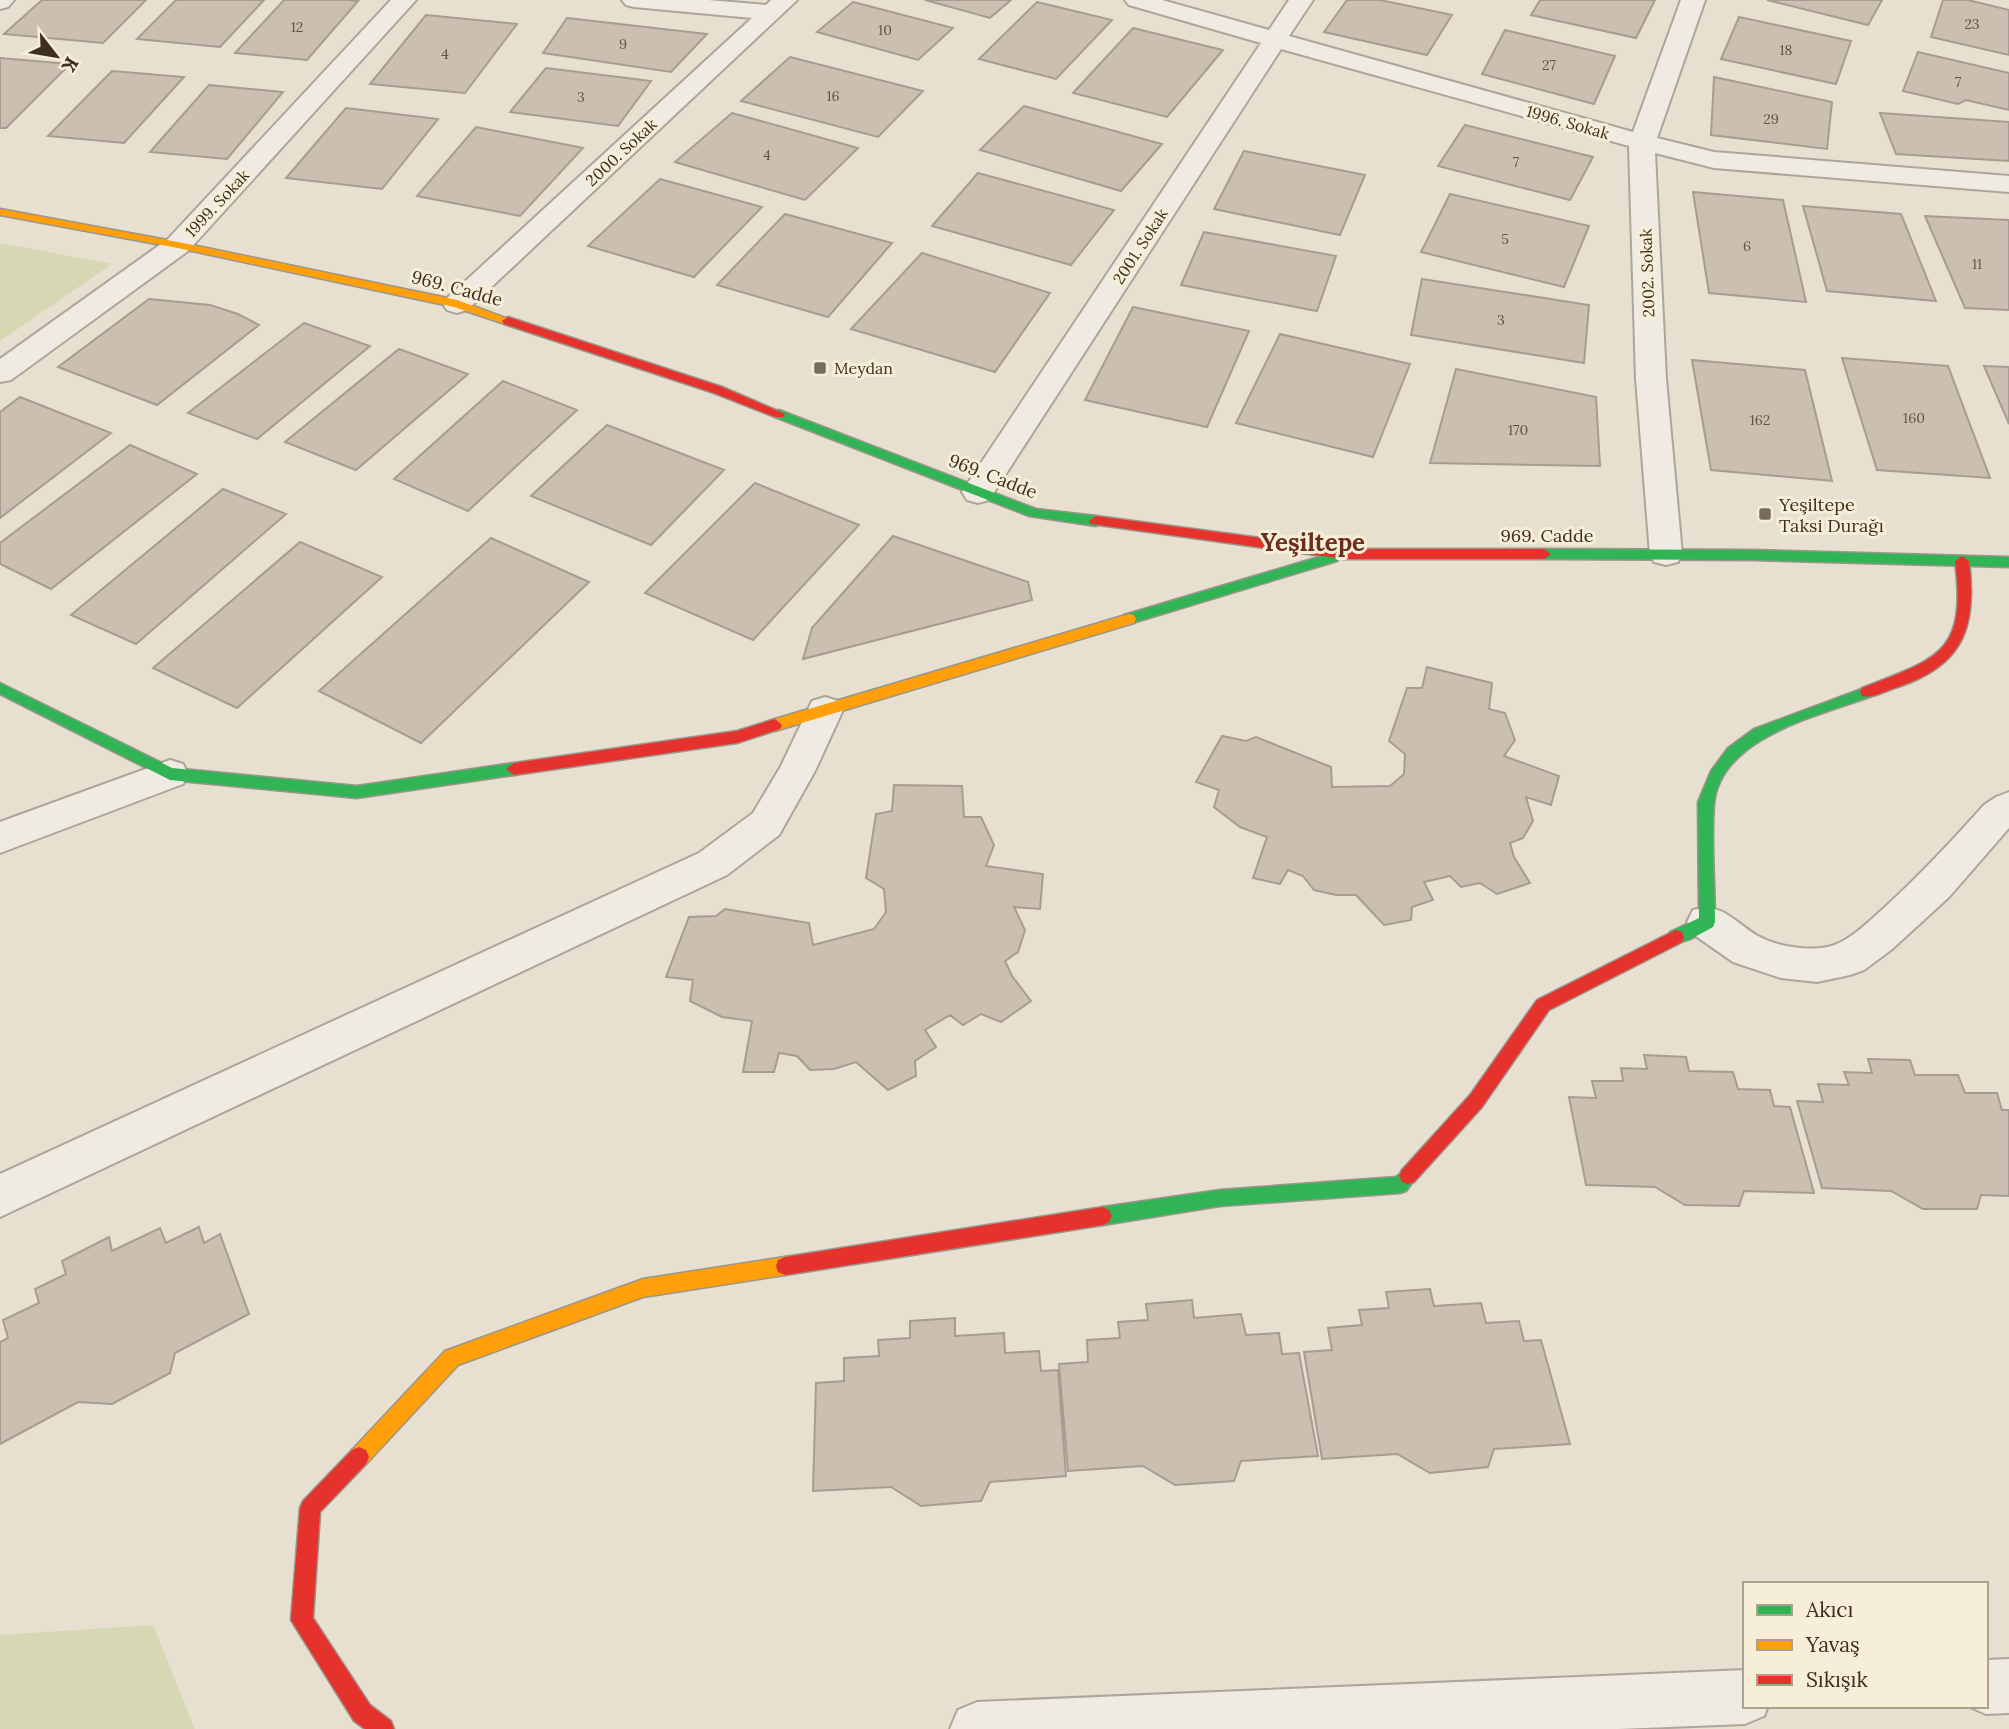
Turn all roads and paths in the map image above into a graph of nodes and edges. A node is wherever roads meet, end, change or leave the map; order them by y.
1 (404, 0) edge
2 (634, 0) edge
3 (1137, 0) edge
4 (1301, 0) edge
5 (1693, 0) edge
6 (778, 6) edge
7 (1278, 39) junction
8 (1642, 143) junction
9 (2009, 184) edge
10 (0, 212) edge
11 (178, 245) junction
12 (457, 304) junction
13 (0, 373) edge
14 (978, 492) junction
15 (1344, 554) junction
16 (1666, 554) junction
17 (1962, 561) junction
18 (2009, 562) edge
19 (0, 688) edge
20 (825, 710) junction
21 (170, 774) junction
22 (2009, 807) edge
23 (0, 838) edge
24 (1707, 922) junction
25 (0, 1196) edge
26 (1988, 1686) edge
27 (2009, 1686) edge
28 (1743, 1697) edge
29 (383, 1729) edge
30 (977, 1729) edge

1 - 11 street, 1999. Sokak
2 - 6 street
3 - 7 street, 1996. Sokak
4 - 7 street, 2001. Sokak
5 - 8 street, 2002. Sokak
6 - 12 street, 2000. Sokak
7 - 8 street, 1996. Sokak
7 - 14 street, 2001. Sokak
8 - 9 street, 1996. Sokak
8 - 16 street, 2002. Sokak
10 - 11 street, 969. Cadde
11 - 12 street, 969. Cadde
11 - 13 street, 1999. Sokak
12 - 14 street, 969. Cadde
14 - 15 street, 969. Cadde
15 - 16 street, 969. Cadde
15 - 20 street
16 - 17 street, 969. Cadde
17 - 18 street, 969. Cadde
17 - 24 street
19 - 21 street
20 - 21 street
20 - 25 street
21 - 23 street
22 - 24 street
24 - 29 street
26 - 27 street
28 - 30 street

